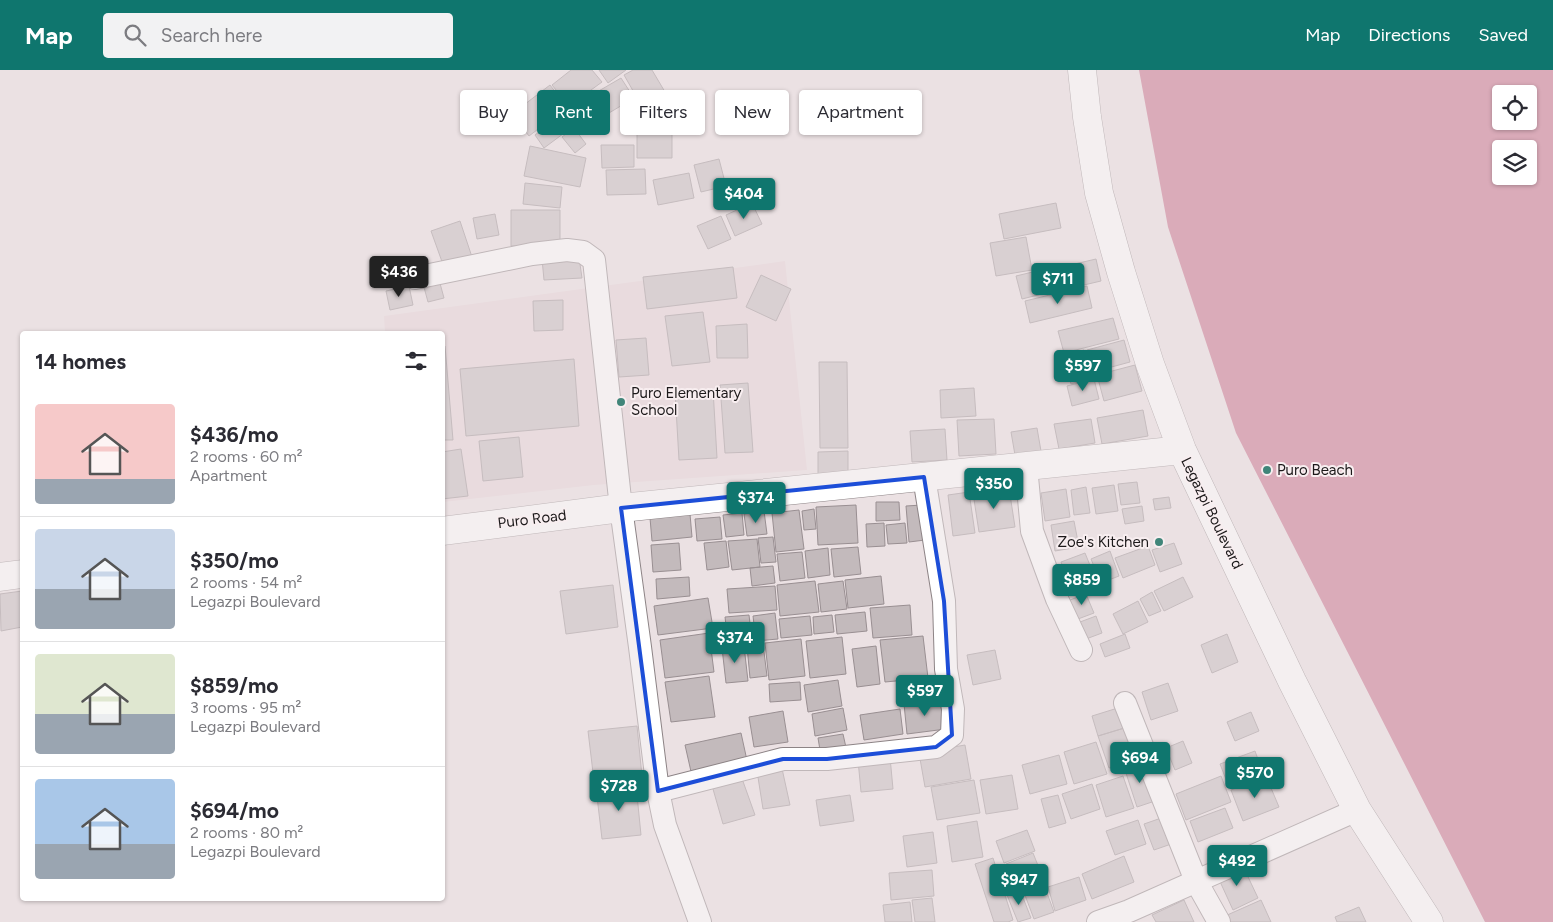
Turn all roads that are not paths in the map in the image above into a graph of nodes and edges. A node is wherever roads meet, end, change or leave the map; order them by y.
1 (1082, 70) edge
2 (415, 278) dead end
3 (1182, 450) junction
4 (1026, 466) junction
5 (924, 477) junction
6 (620, 508) junction
7 (445, 531) edge
8 (20, 574) edge
9 (0, 578) edge
10 (1080, 650) dead end
11 (1125, 702) dead end
12 (658, 791) junction
13 (1357, 810) junction
14 (1196, 881) junction
15 (700, 922) edge
16 (1098, 922) edge
17 (1219, 922) edge
18 (1429, 922) edge

1 - 3 street, Legazpi Boulevard
2 - 6 street
3 - 4 street, Puro Road
3 - 13 street, Legazpi Boulevard
4 - 5 street, Puro Road
4 - 10 street
5 - 6 street, Puro Road
5 - 12 street
6 - 7 street, Puro Road
6 - 12 street
8 - 9 street
11 - 14 street
12 - 15 street
13 - 14 street
13 - 18 street, Legazpi Boulevard
14 - 16 street
14 - 17 street

